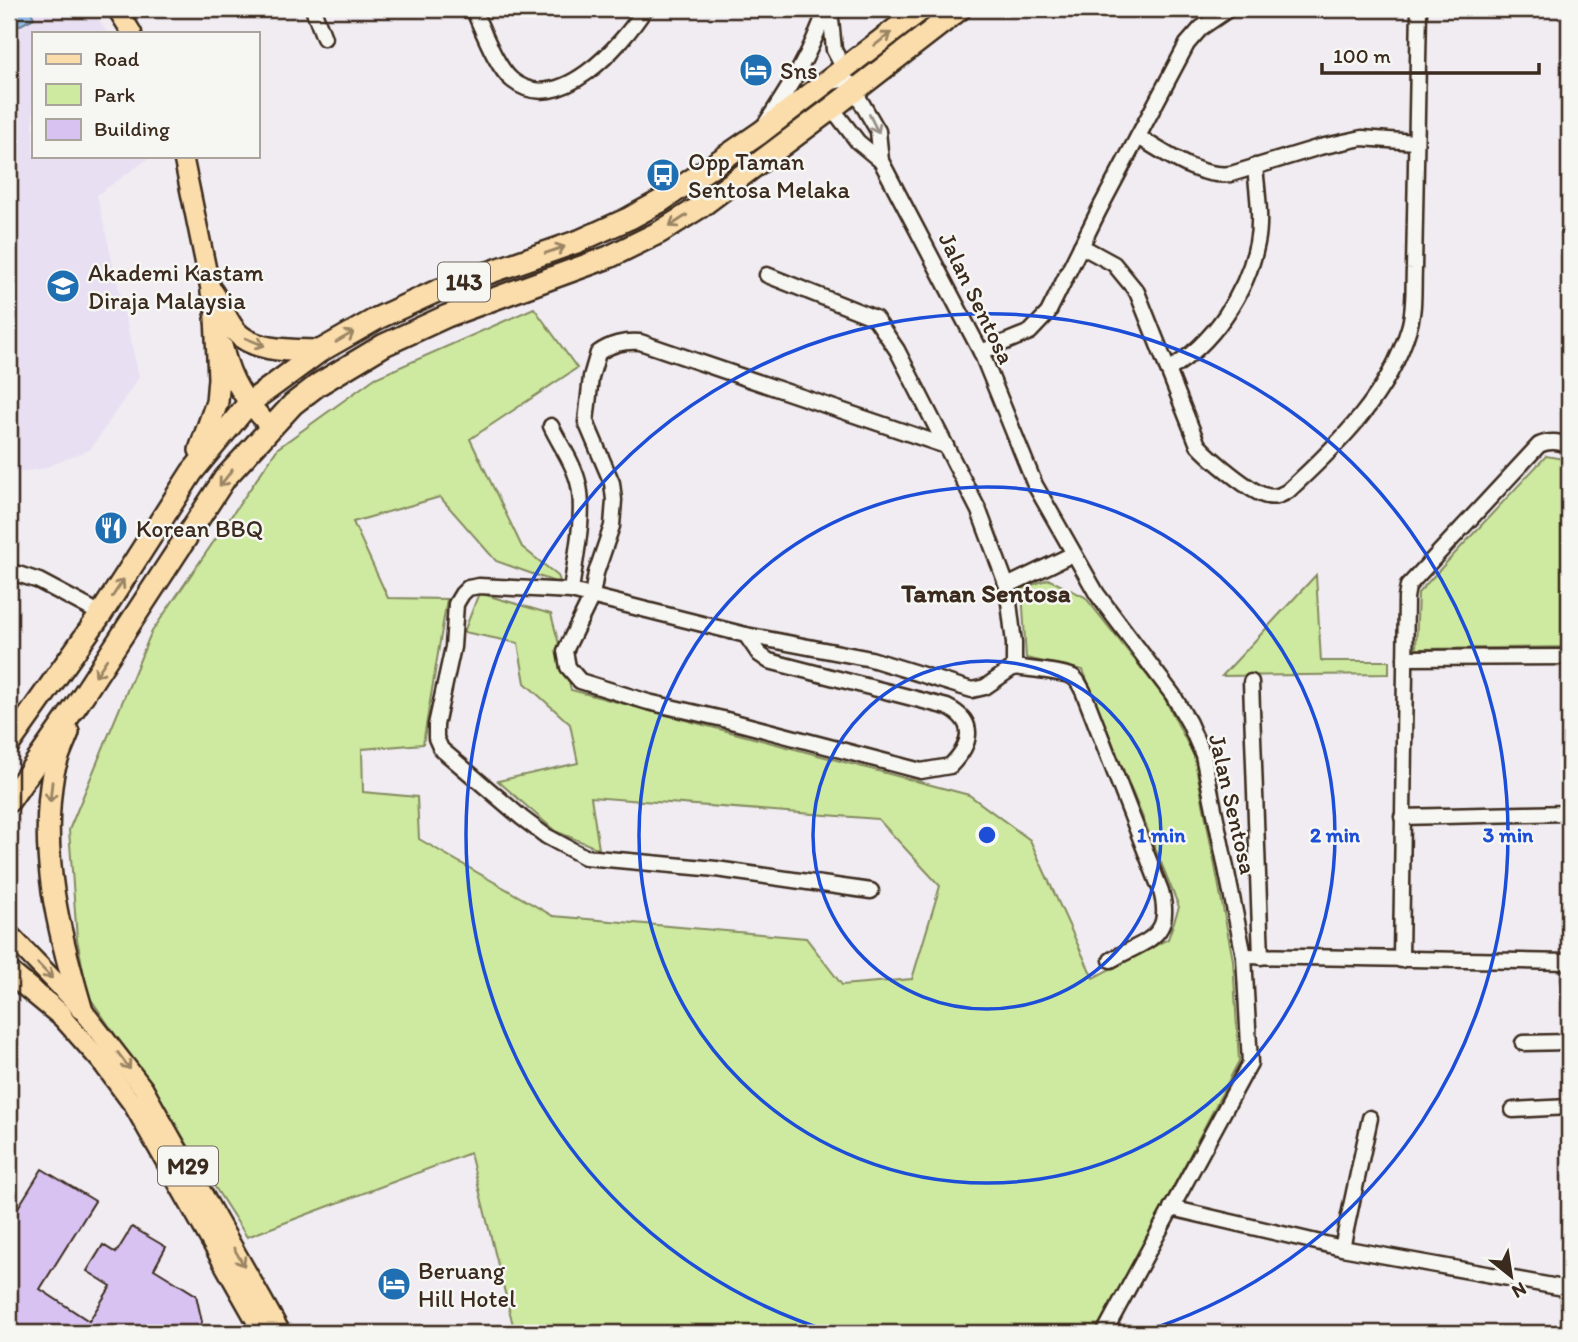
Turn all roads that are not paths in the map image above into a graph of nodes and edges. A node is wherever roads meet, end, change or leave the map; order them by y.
1 (117, 9) edge
2 (313, 9) edge
3 (473, 9) edge
4 (645, 9) edge
5 (828, 9) edge
6 (922, 9) edge
7 (960, 9) edge
8 (1229, 9) edge
9 (1419, 9) edge
10 (131, 32) edge
11 (324, 38) dead end
12 (844, 69) junction
13 (822, 85) junction
14 (856, 91) junction
15 (832, 108) junction
16 (760, 133) junction
17 (1138, 137) junction
18 (1415, 142) junction
19 (183, 158) edge
20 (881, 161) junction
21 (1255, 166) junction
22 (1081, 246) junction
23 (767, 275) dead end
24 (212, 292) junction
25 (216, 317) junction
26 (320, 351) junction
27 (981, 352) junction
28 (1168, 370) junction
29 (249, 403) junction
30 (551, 426) dead end
31 (270, 427) junction
32 (1569, 445) edge
33 (946, 446) junction
34 (192, 472) junction
35 (1073, 554) junction
36 (9, 571) edge
37 (1007, 586) junction
38 (571, 591) junction
39 (592, 596) junction
40 (101, 614) junction
41 (746, 635) junction
42 (1569, 657) edge
43 (1405, 658) junction
44 (1014, 667) junction
45 (1251, 682) dead end
46 (78, 703) junction
47 (9, 744) edge
48 (9, 802) edge
49 (1569, 813) edge
50 (1402, 817) junction
51 (871, 891) dead end
52 (9, 934) edge
53 (1244, 957) junction
54 (1261, 957) junction
55 (1111, 960) dead end
56 (1401, 960) junction
57 (1569, 962) edge
58 (9, 963) edge
59 (9, 972) edge
60 (71, 1011) junction
61 (1569, 1042) edge
62 (1524, 1043) dead end
63 (1569, 1107) edge
64 (1513, 1110) dead end
65 (1370, 1118) dead end
66 (1171, 1209) junction
67 (1342, 1248) junction
68 (1569, 1289) edge
69 (263, 1333) edge
70 (281, 1333) edge
71 (1104, 1333) edge

1 - 10 main road
2 - 11 street
3 - 4 street
5 - 12 street
5 - 16 street
12 -> 6 highway, 143
7 - 14 highway, 143
8 - 17 street
9 - 18 street
12 - 13 highway, 143
13 - 14 street
13 - 16 highway, 143
14 - 15 highway, 143
14 -> 20 street, Jalan Sentosa
15 - 20 street, Jalan Sentosa
15 -> 31 highway, 143
26 -> 16 highway, 143
17 - 21 street
17 - 22 street
18 - 21 street
18 - 28 street
19 - 24 main road
20 - 27 street, Jalan Sentosa
21 - 28 street
22 - 27 street
22 - 28 street
23 - 33 street
24 - 25 main road
24 -> 26 highway
25 - 29 main road
25 - 34 highway
26 - 29 highway, 143
27 - 35 street, Jalan Sentosa
29 - 31 main road
29 - 34 highway, 143
30 - 38 street
31 -> 46 highway, 143
32 - 43 street
33 - 37 street
33 - 39 street
40 -> 34 highway, 143
35 - 37 street
35 - 53 street, Jalan Sentosa
36 - 40 street
37 - 44 street
38 - 39 street
38 - 51 street
39 - 41 street
39 - 41 street
40 - 47 highway, 143
41 - 44 street
42 - 43 street
43 - 50 street
44 - 55 street
45 - 54 street
46 - 48 highway, 143
46 -> 60 highway
49 - 50 street
50 - 56 street
52 -> 60 main road, M29
53 - 54 street
53 - 66 street, Jalan Sentosa
54 - 56 street
56 - 57 street
58 - 60 main road, M29
59 - 60 highway
60 - 69 main road, M29
60 -> 70 main road, M29
61 - 62 street
63 - 64 street
65 - 67 street
66 - 67 street
66 - 71 street, Jalan Sentosa
67 - 68 street

